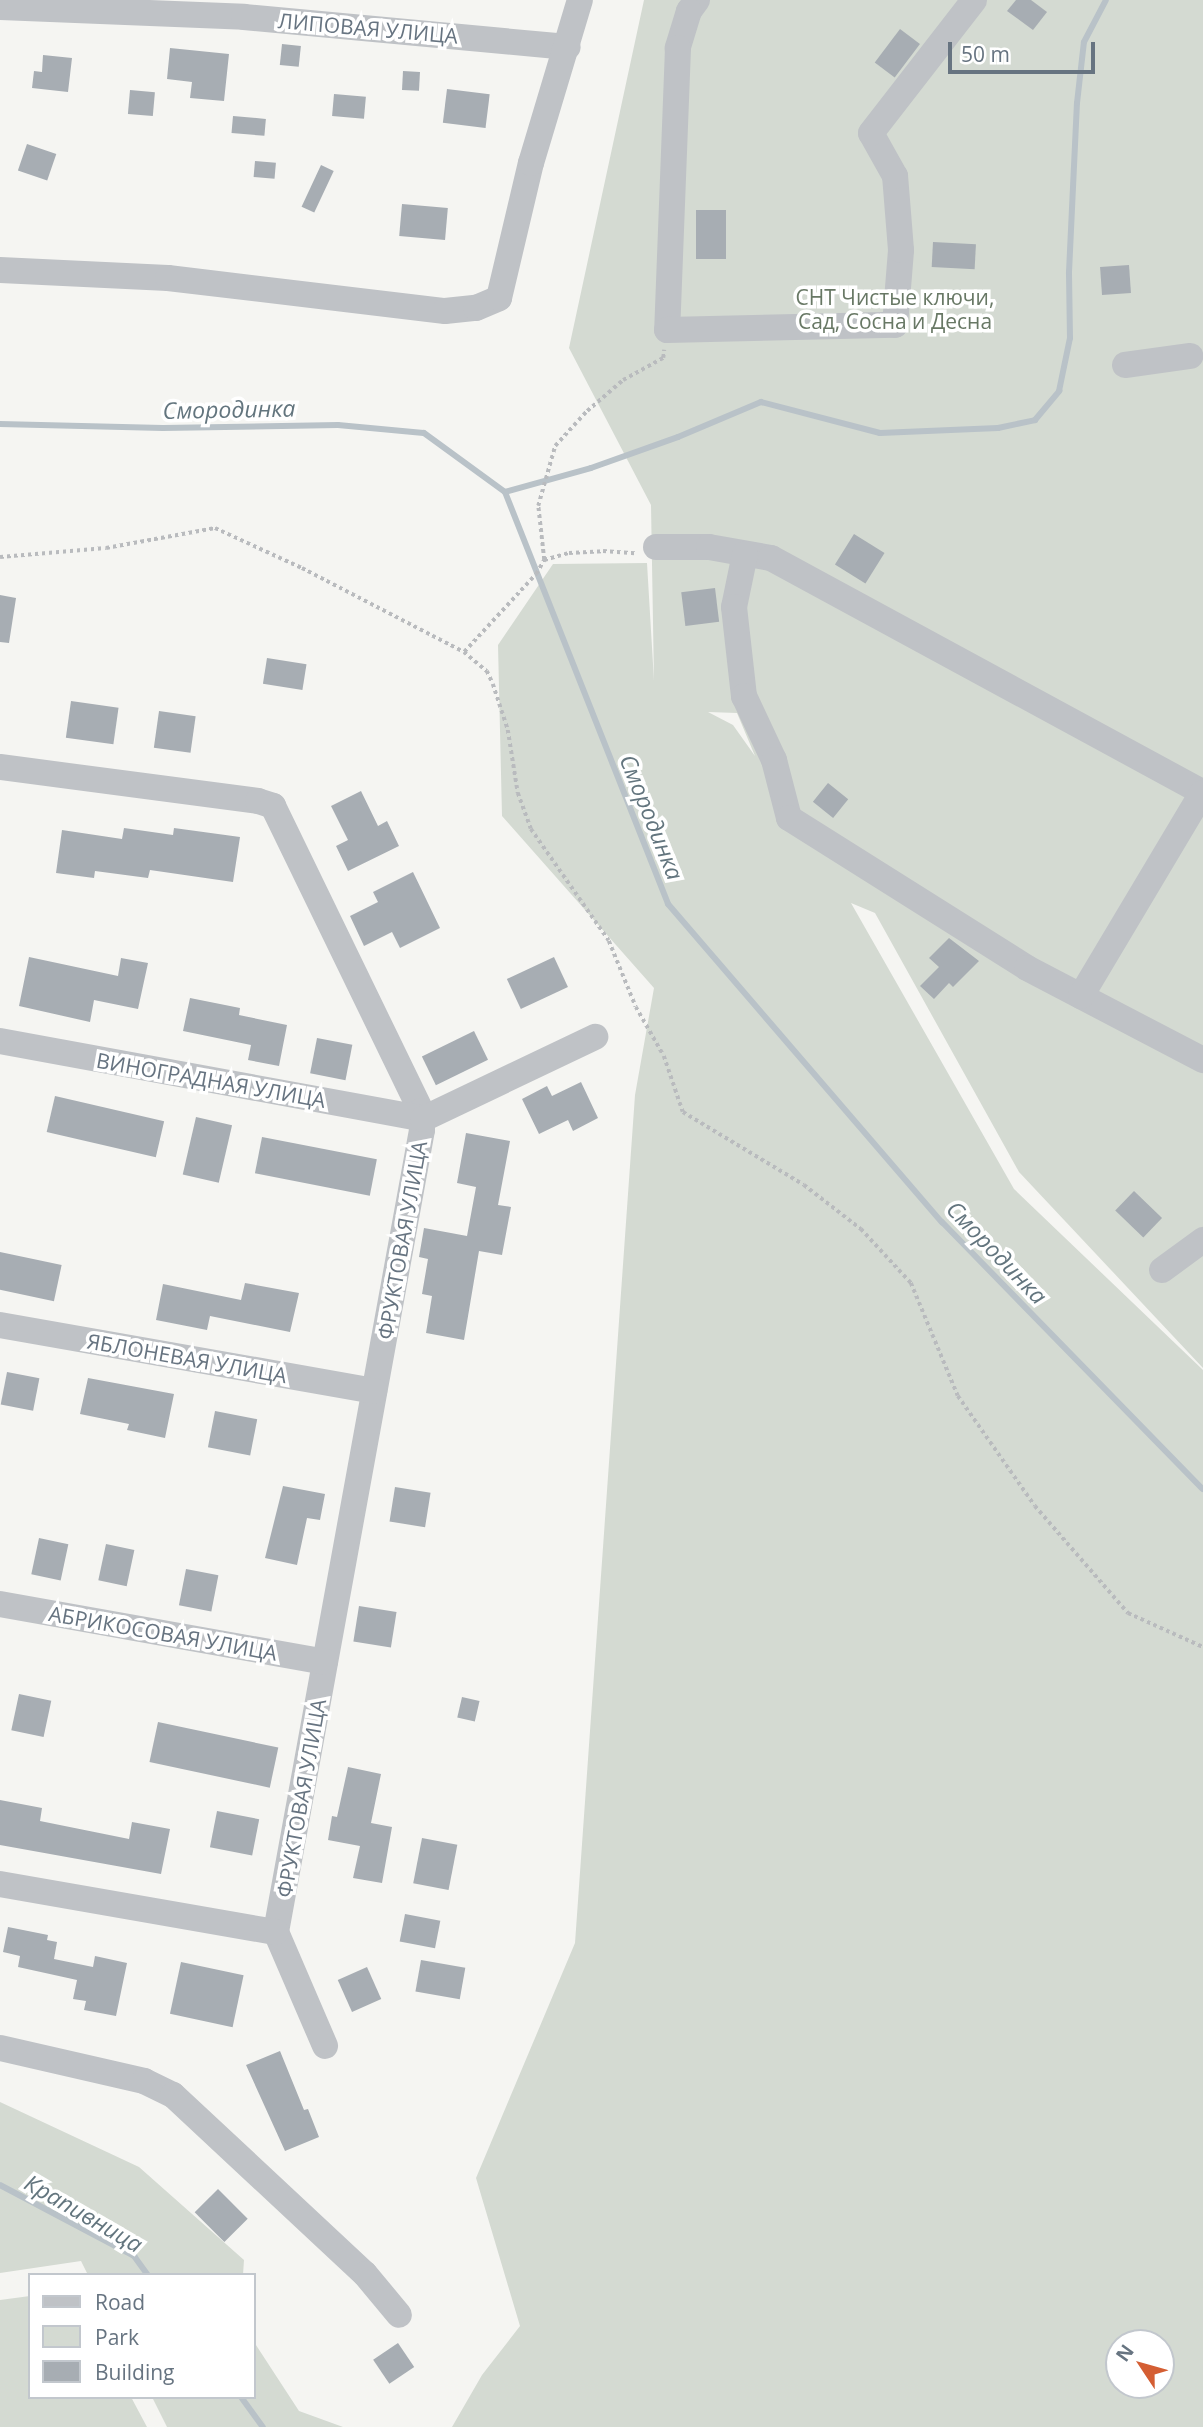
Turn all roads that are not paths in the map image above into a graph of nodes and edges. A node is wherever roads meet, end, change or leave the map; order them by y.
1 (580, 0) edge
2 (697, 0) edge
3 (974, 0) edge
4 (0, 7) edge
5 (568, 47) junction
6 (0, 270) edge
7 (1190, 356) dead end
8 (1125, 365) dead end
9 (656, 547) road end
10 (745, 554) junction
11 (0, 767) edge
12 (1203, 793) edge
13 (1081, 996) junction
14 (595, 1037) dead end
15 (0, 1041) edge
16 (1203, 1060) edge
17 (423, 1119) junction
18 (1203, 1240) edge
19 (1162, 1270) dead end
20 (0, 1325) edge
21 (374, 1391) junction
22 (0, 1604) edge
23 (326, 1662) junction
24 (0, 1884) edge
25 (276, 1933) junction
26 (325, 2046) dead end
27 (0, 2048) edge
28 (399, 2315) dead end

1 - 5 street
2 - 3 street
4 - 5 street, ЛИПОВАЯ УЛИЦА
5 - 6 street
7 - 8 street
9 - 10 street
10 - 12 street
10 - 13 street
11 - 17 street, ФРУКТОВАЯ УЛИЦА
12 - 13 street
13 - 16 street
14 - 17 street
15 - 17 street, ВИНОГРАДНАЯ УЛИЦА
17 - 21 street, ФРУКТОВАЯ УЛИЦА
18 - 19 street
20 - 21 street, ЯБЛОНЕВАЯ УЛИЦА
21 - 23 street, ФРУКТОВАЯ УЛИЦА
22 - 23 street, АБРИКОСОВАЯ УЛИЦА
23 - 25 street, ФРУКТОВАЯ УЛИЦА
24 - 25 street
25 - 26 street
27 - 28 street

